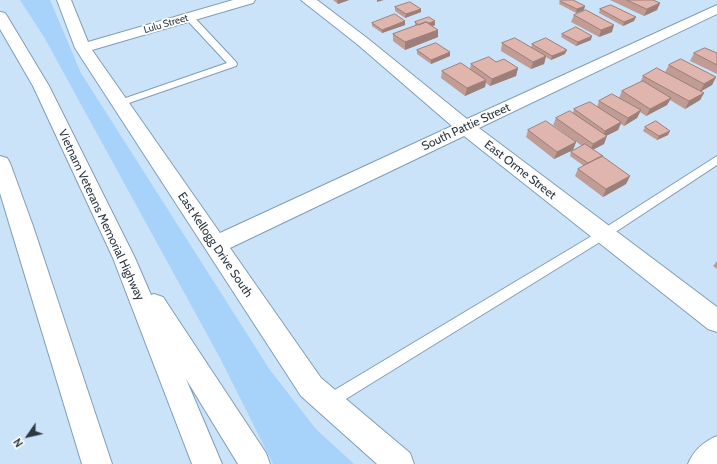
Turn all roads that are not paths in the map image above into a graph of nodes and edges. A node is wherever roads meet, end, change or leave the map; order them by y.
1 (64, 0) edge
2 (248, 0) edge
3 (308, 0) edge
4 (717, 8) edge
5 (0, 16) edge
6 (189, 17) junction
7 (83, 48) junction
8 (120, 103) junction
9 (465, 127) junction
10 (717, 160) edge
11 (0, 163) edge
12 (604, 234) junction
13 (215, 246) junction
14 (124, 258) junction
15 (717, 321) edge
16 (74, 391) junction
17 (328, 402) junction
18 (717, 451) edge
19 (86, 464) edge
20 (97, 464) edge
21 (207, 464) edge
22 (255, 464) edge
23 (399, 464) edge
24 (704, 464) edge

1 - 7 main road, East Kellogg Drive South
2 - 6 main road, Lulu Street
3 - 9 main road, East Orme Street
4 - 9 main road, South Pattie Street
5 - 14 main road, Vietnam Veterans Memorial Highway
6 - 7 main road, Lulu Street
6 - 8 lane
7 - 8 main road, East Kellogg Drive South
8 - 13 main road, East Kellogg Drive South
9 - 12 main road, East Orme Street
9 - 13 main road, South Pattie Street
10 - 12 lane
11 - 16 main road
12 - 15 main road, East Orme Street
12 - 17 lane
13 - 17 main road, East Kellogg Drive South
14 - 21 main road, Vietnam Veterans Memorial Highway
14 - 22 main road
16 - 19 main road
16 - 20 main road
17 - 23 main road, East Kellogg Drive South
18 - 24 main road

